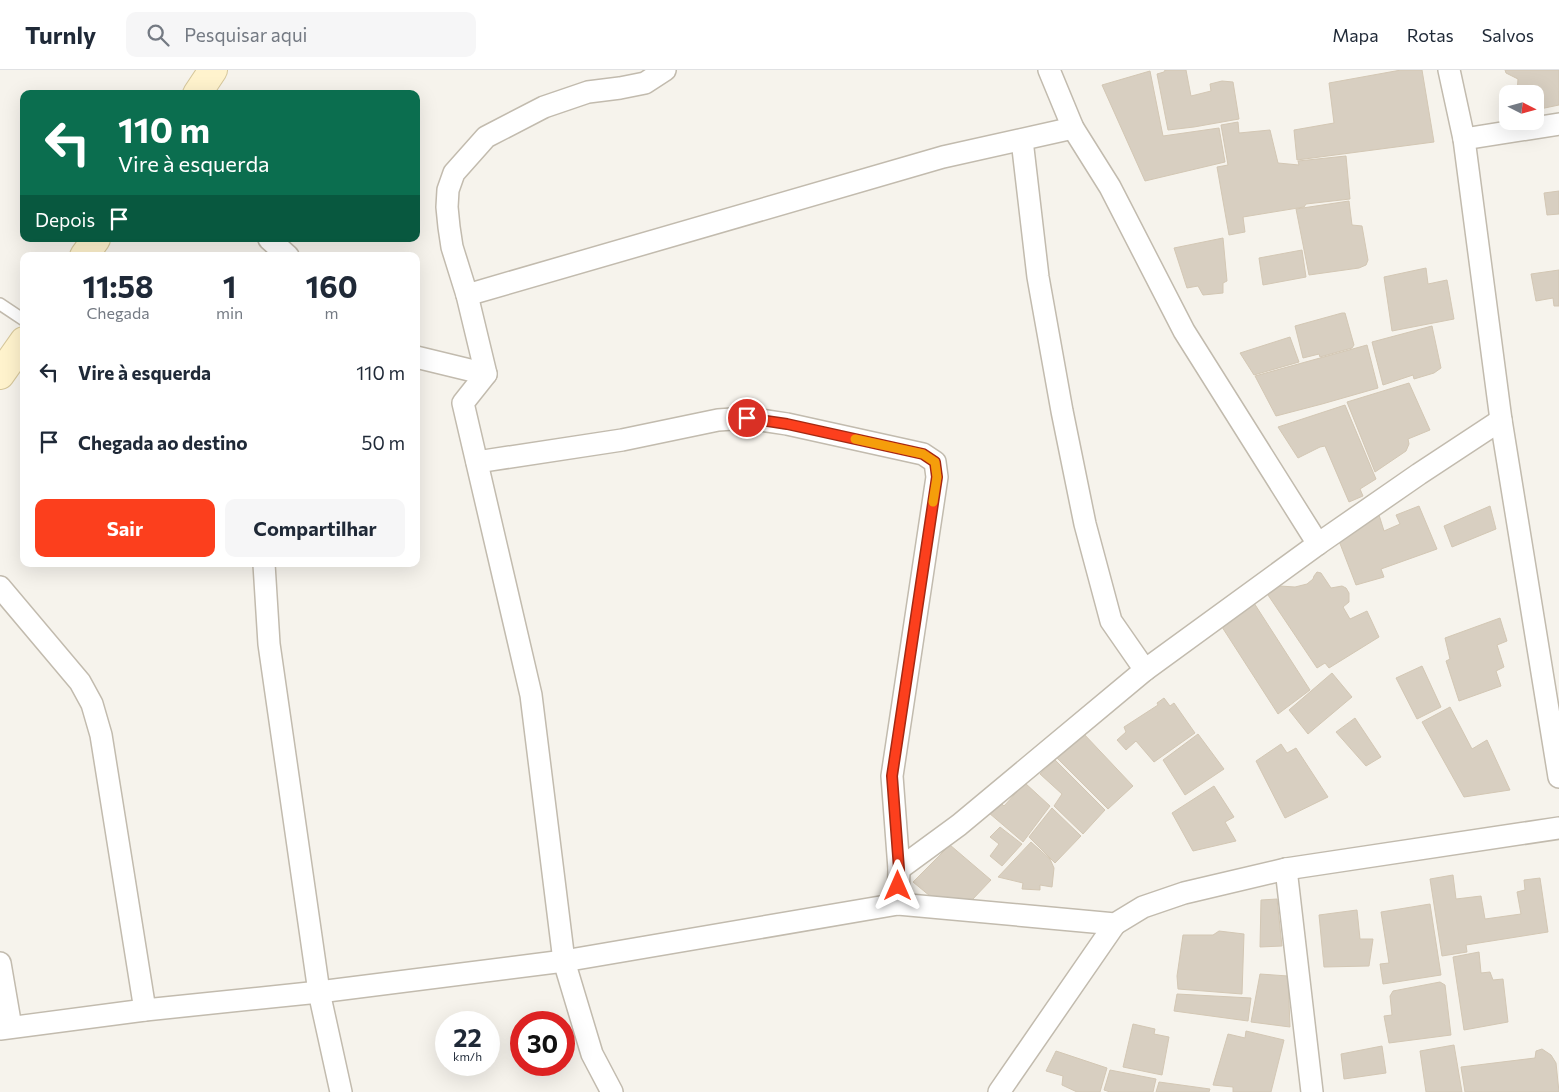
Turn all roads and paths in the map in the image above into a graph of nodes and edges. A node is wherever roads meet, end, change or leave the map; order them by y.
1 (214, 70) edge
2 (665, 70) edge
3 (1049, 70) edge
4 (1449, 70) edge
5 (200, 90) edge
6 (1559, 124) edge
7 (1072, 128) junction
8 (1464, 139) junction
9 (1022, 140) junction
10 (272, 242) edge
11 (284, 252) edge
12 (467, 295) junction
13 (0, 304) edge
14 (20, 317) edge
15 (20, 347) edge
16 (420, 358) edge
17 (486, 374) junction
18 (0, 375) edge
19 (1501, 420) junction
20 (477, 462) junction
21 (1318, 544) junction
22 (264, 567) edge
23 (0, 587) edge
24 (1145, 670) junction
25 (1559, 777) edge
26 (1559, 828) edge
27 (899, 869) junction
28 (1286, 869) junction
29 (898, 904) junction
30 (1115, 924) junction
31 (564, 961) junction
32 (0, 963) edge
33 (319, 992) junction
34 (145, 1010) junction
35 (5, 1028) edge
36 (341, 1092) edge
37 (612, 1092) edge
38 (999, 1092) edge
39 (1312, 1092) edge

1 - 5 main road
2 - 12 street
3 - 7 street
4 - 8 street
6 - 8 street
7 - 9 street
7 - 21 street
8 - 19 street
9 - 12 street
9 - 24 street
10 - 11 street
12 - 17 street
13 - 14 lane
15 - 18 main road
16 - 17 street
17 - 20 street
19 - 21 street
19 - 25 street
20 - 27 street
20 - 31 street
21 - 24 street
22 - 33 street
23 - 34 street
24 - 27 street
26 - 28 street
27 - 29 street
28 - 30 street
28 - 39 street
29 - 30 street
29 - 31 street
30 - 38 street
31 - 33 street
31 - 37 street
32 - 35 street
33 - 34 street
33 - 36 street
34 - 35 street

